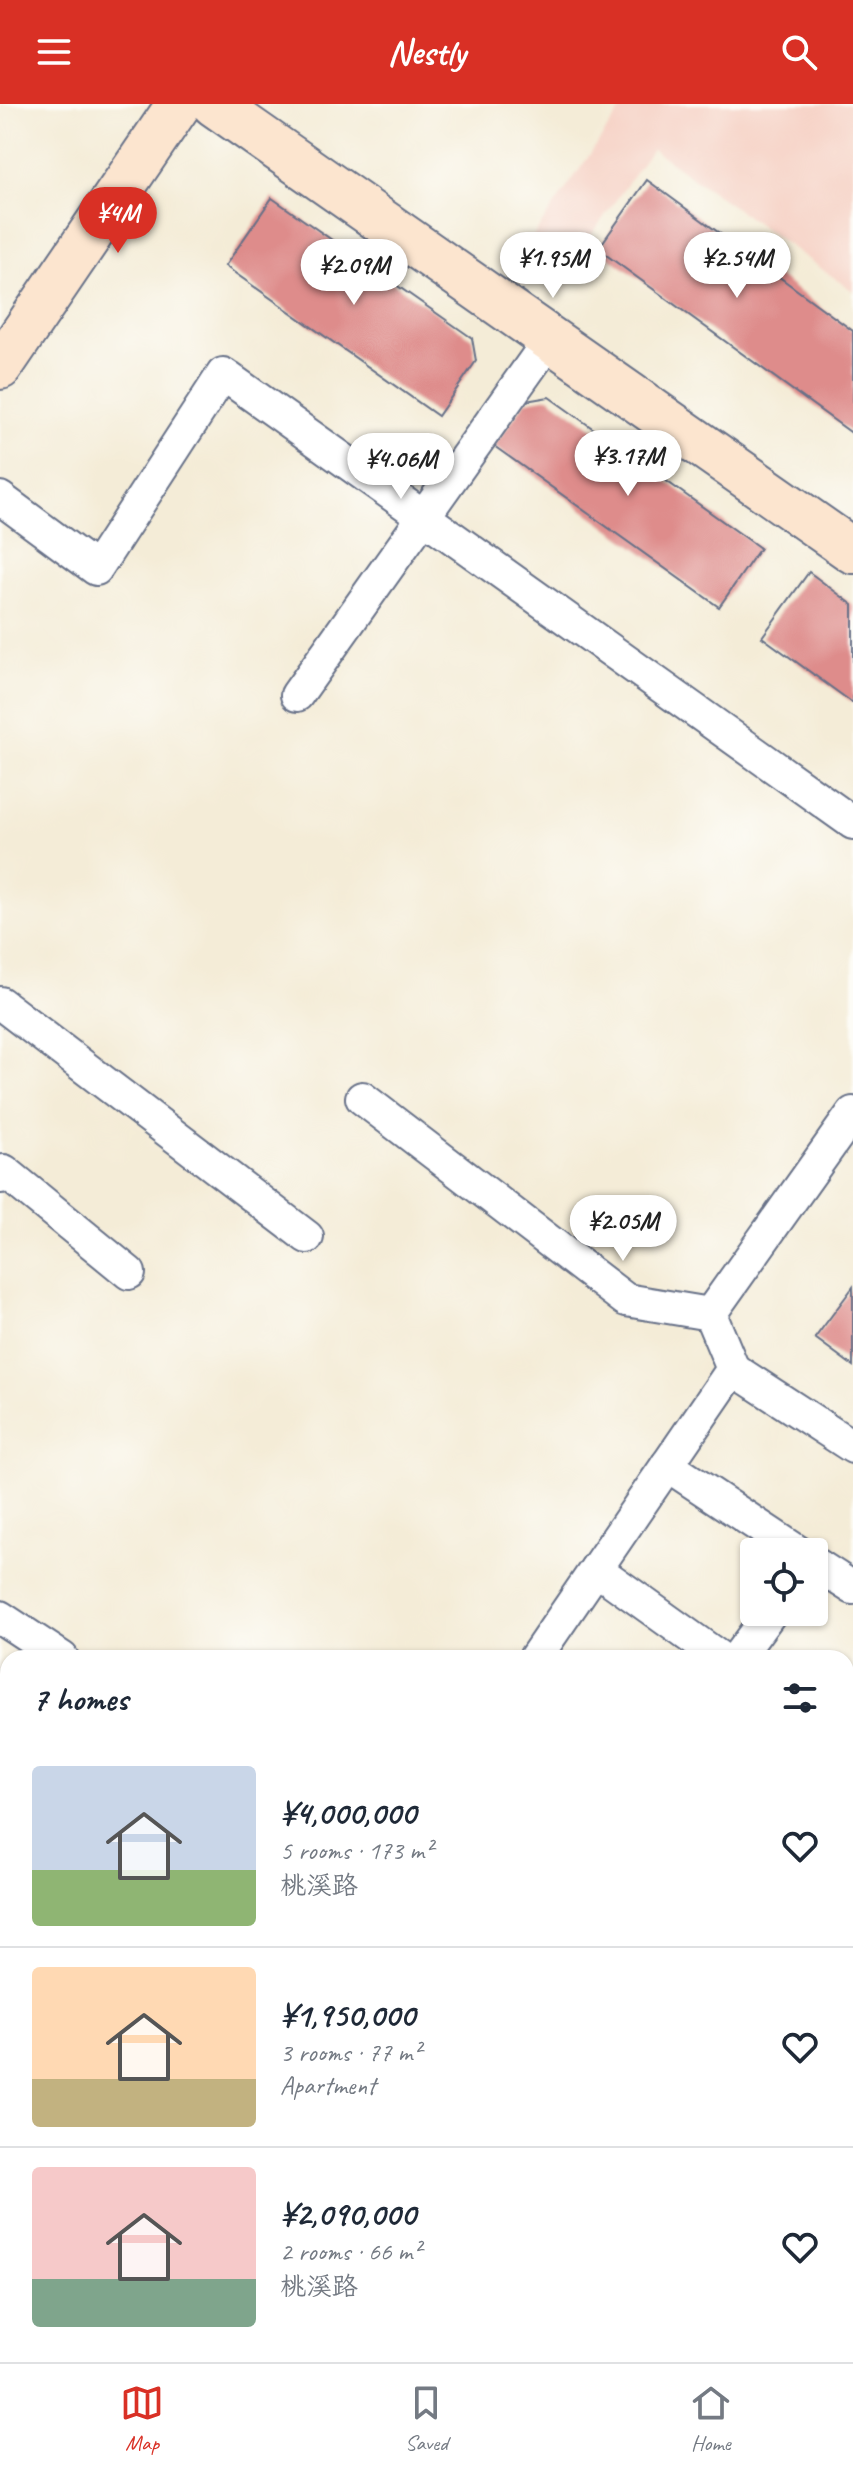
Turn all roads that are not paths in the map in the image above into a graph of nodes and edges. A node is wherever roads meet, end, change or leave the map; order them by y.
1 (179, 104) edge
2 (214, 104) edge
3 (550, 339) junction
4 (0, 367) edge
5 (0, 498) edge
6 (423, 518) junction
7 (853, 551) edge
8 (297, 695) dead end
9 (853, 823) edge
10 (0, 1003) edge
11 (362, 1098) dead end
12 (853, 1113) edge
13 (0, 1177) edge
14 (307, 1237) dead end
15 (129, 1273) dead end
16 (710, 1314) junction
17 (733, 1369) junction
18 (853, 1447) edge
19 (667, 1465) junction
20 (777, 1538) edge
21 (596, 1569) junction
22 (828, 1572) edge
23 (853, 1588) edge
24 (0, 1617) edge
25 (761, 1626) edge
26 (50, 1650) edge
27 (540, 1650) edge
28 (709, 1650) edge
29 (743, 1650) edge

1 - 4 street
2 - 3 street
3 - 6 street
3 - 7 street
5 - 6 street
6 - 8 street
6 - 9 street
10 - 14 street
11 - 16 street
12 - 16 street
13 - 15 street
16 - 17 street
17 - 18 street
17 - 19 street
19 - 20 street
19 - 21 street
21 - 27 street
21 - 28 street
22 - 23 street
24 - 26 street
25 - 29 street

